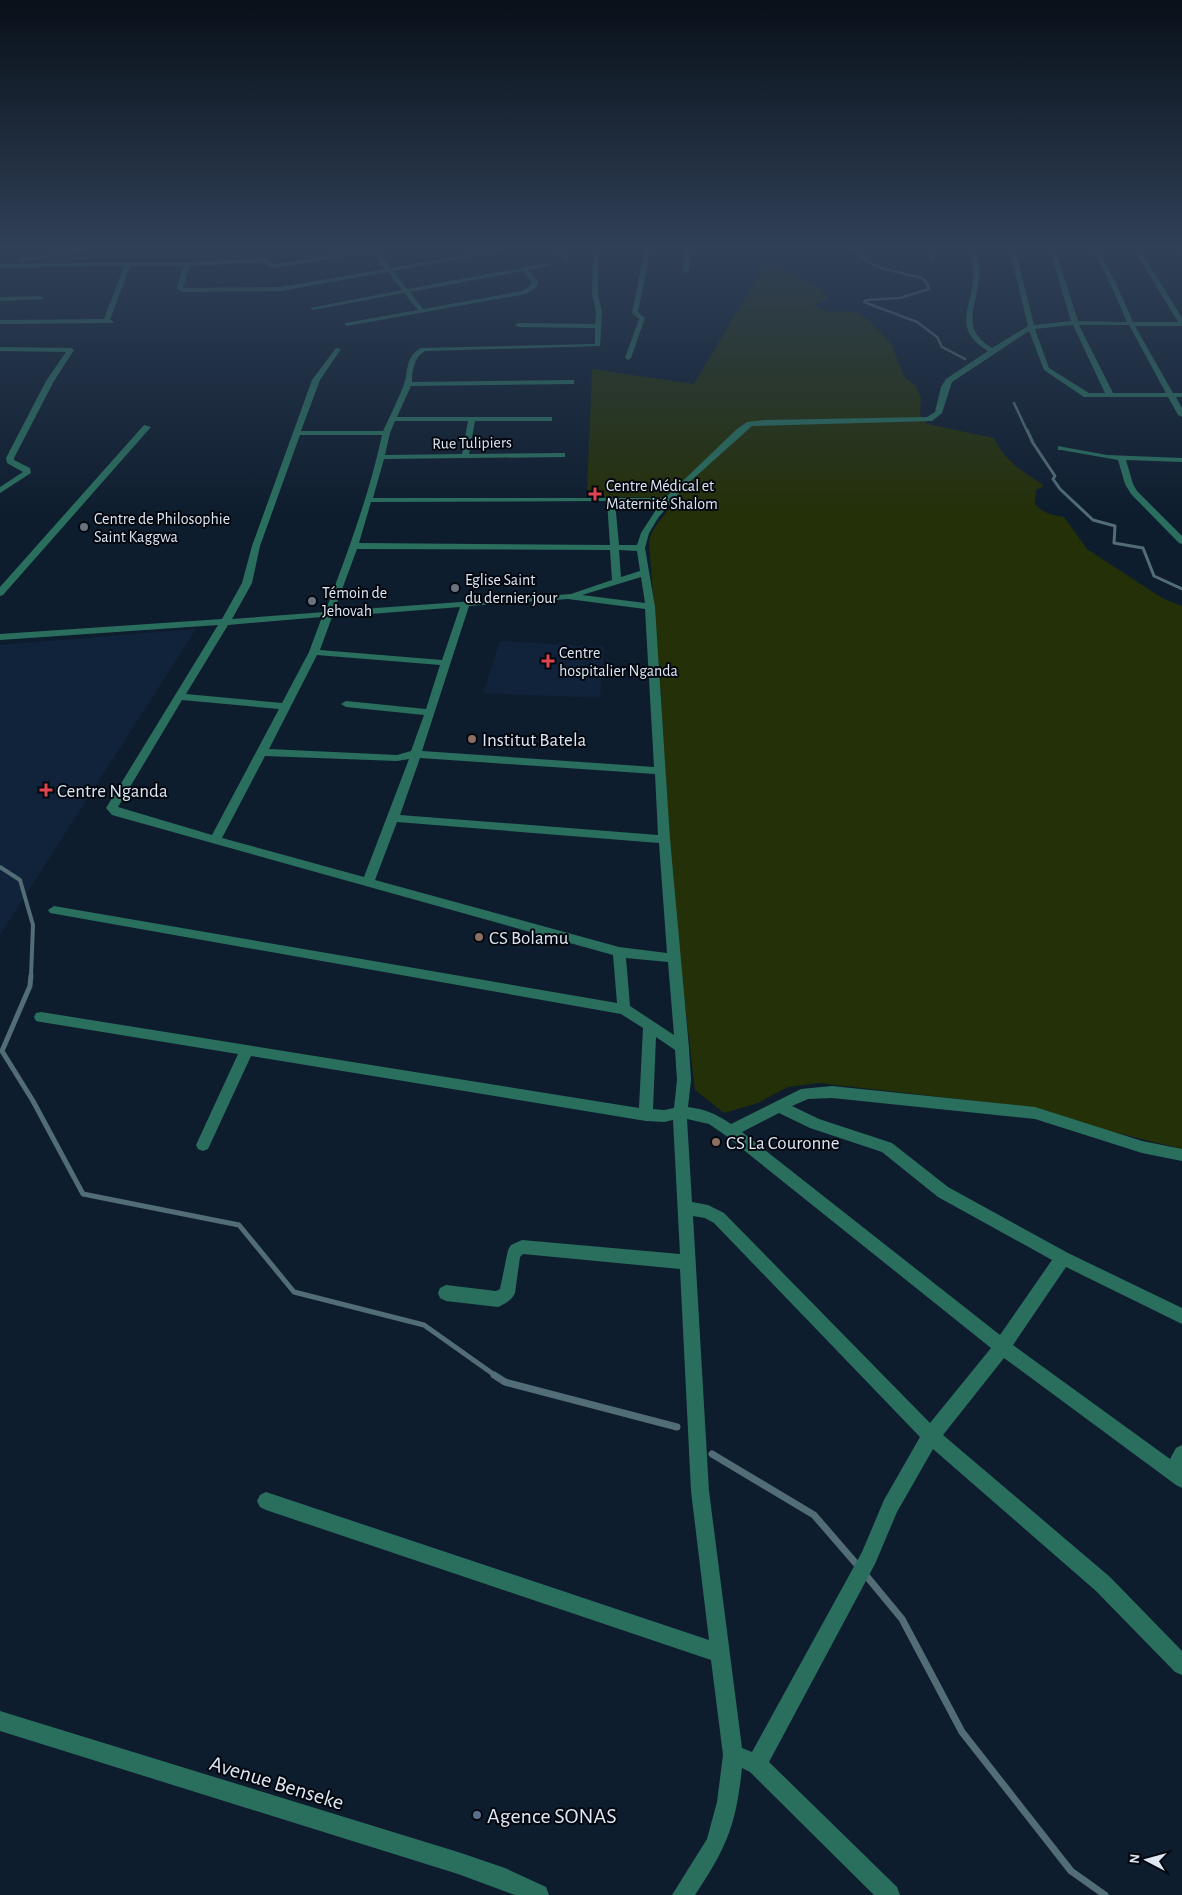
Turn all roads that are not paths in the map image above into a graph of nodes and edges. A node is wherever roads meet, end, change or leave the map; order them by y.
1 (598, 336) edge
2 (636, 336) edge
3 (973, 336) edge
4 (1014, 336) edge
5 (1034, 336) edge
6 (1082, 336) edge
7 (1137, 336) edge
8 (0, 349) edge
9 (338, 349) dead end
10 (992, 351) junction
11 (628, 358) dead end
12 (571, 382) dead end
13 (408, 384) junction
14 (1110, 395) junction
15 (1170, 395) junction
16 (1182, 395) edge
17 (1182, 416) edge
18 (472, 419) junction
19 (549, 419) dead end
20 (392, 420) junction
21 (147, 427) dead end
22 (296, 433) junction
23 (386, 433) junction
24 (1061, 448) dead end
25 (562, 455) dead end
26 (465, 456) junction
27 (382, 458) junction
28 (1121, 458) junction
29 (1182, 460) edge
30 (0, 491) edge
31 (611, 499) junction
32 (369, 500) junction
33 (667, 500) junction
34 (1182, 541) edge
35 (354, 546) junction
36 (615, 548) junction
37 (641, 548) junction
38 (644, 573) junction
39 (617, 581) junction
40 (0, 593) edge
41 (568, 596) junction
42 (464, 605) junction
43 (650, 607) junction
44 (329, 614) junction
45 (226, 622) junction
46 (0, 637) edge
47 (314, 652) junction
48 (447, 662) junction
49 (180, 697) junction
50 (346, 704) dead end
51 (284, 706) junction
52 (430, 712) junction
53 (262, 752) junction
54 (415, 754) junction
55 (660, 771) junction
56 (393, 818) junction
57 (216, 839) junction
58 (664, 839) junction
59 (368, 882) junction
60 (54, 910) dead end
61 (619, 952) junction
62 (673, 958) junction
63 (624, 1009) junction
64 (41, 1017) dead end
65 (650, 1025) junction
66 (682, 1048) junction
67 (247, 1050) junction
68 (778, 1106) junction
69 (680, 1112) junction
70 (646, 1115) junction
71 (730, 1131) junction
72 (203, 1145) dead end
73 (1182, 1155) edge
74 (685, 1207) junction
75 (1063, 1258) junction
76 (688, 1262) junction
77 (446, 1294) dead end
78 (1182, 1316) edge
79 (1002, 1347) junction
80 (931, 1436) junction
81 (1182, 1454) edge
82 (1177, 1475) edge
83 (266, 1501) dead end
84 (720, 1653) junction
85 (1182, 1664) edge
86 (0, 1722) edge
87 (733, 1755) junction
88 (757, 1764) junction
89 (538, 1895) edge
90 (684, 1895) edge
91 (889, 1895) edge

1 - 13 street
2 - 11 street
3 - 10 street
4 - 10 street
5 - 14 street
6 - 14 street
7 - 15 street
8 - 30 street
9 - 22 street
10 - 33 street
12 - 13 street
13 - 20 street
14 - 15 street
15 - 16 street
15 - 17 street
18 - 19 street
18 - 20 street
18 - 26 street
20 - 23 street
21 - 40 street
22 - 23 street
22 - 45 street
23 - 27 street
24 - 28 street
25 - 26 street, Rue Tulipiers
26 - 27 street, Rue Tulipiers
27 - 32 street
28 - 29 street
28 - 34 street
31 - 32 street
31 - 33 street
31 - 36 street
32 - 35 street
33 - 37 street
35 - 36 street
35 - 44 street
36 - 37 street
36 - 39 street
37 - 38 street
38 - 39 street
38 - 43 street
39 - 41 street
41 - 42 street
41 - 43 street
42 - 44 street
42 - 48 street
43 - 55 street
44 - 45 street
44 - 47 street
45 - 46 street
45 - 49 street
47 - 48 street
47 - 51 street
48 - 52 street
49 - 51 street
49 - 57 street
50 - 52 street
51 - 53 street
52 - 54 street
53 - 54 street
53 - 57 street
54 - 55 street
54 - 56 street
55 - 58 street
56 - 58 street
56 - 59 street
57 - 59 street
58 - 62 street
59 - 61 street
60 - 63 street
61 - 62 street
61 - 63 street
62 - 66 street
63 - 65 street
64 - 67 street
65 - 66 street
65 - 70 street
66 - 69 street
67 - 70 street
67 - 72 street
68 - 71 street
68 - 73 street
68 - 75 street
69 - 70 street
69 - 71 street
69 - 74 street
71 - 79 street
74 - 76 street
74 - 80 street
75 - 78 street
75 - 79 street
76 - 77 street
76 - 84 street
79 - 80 street
79 - 82 street
80 - 85 street
80 - 88 street
81 - 82 street
83 - 84 street
84 - 87 street
86 - 89 street, Avenue Benseke
87 - 88 street
87 - 90 street
88 - 91 street

